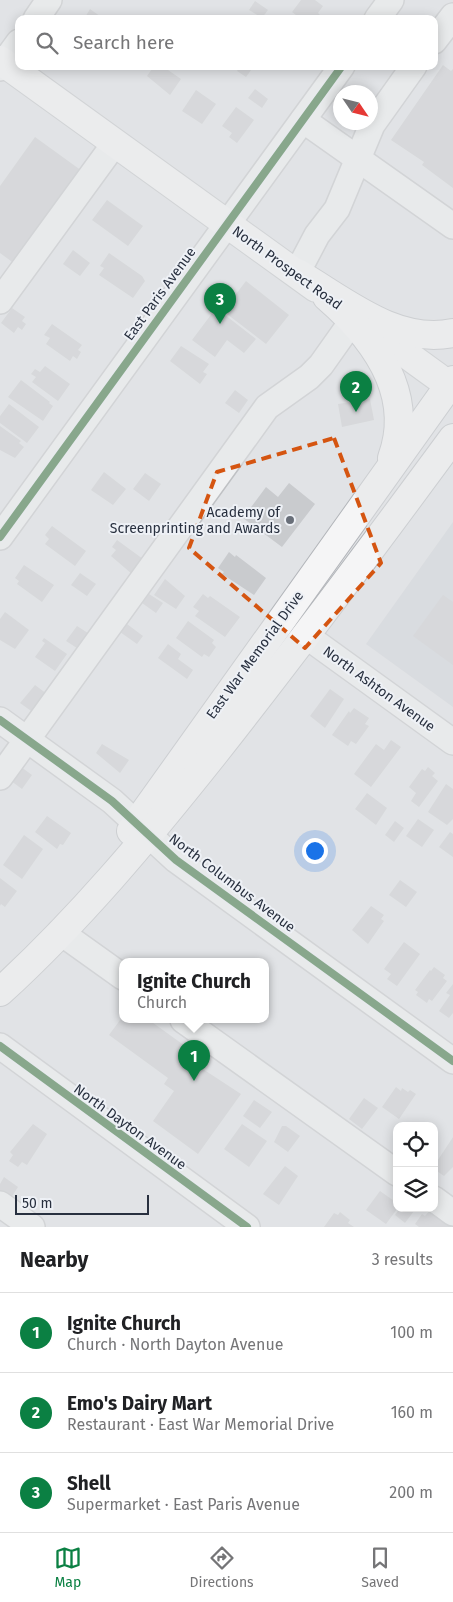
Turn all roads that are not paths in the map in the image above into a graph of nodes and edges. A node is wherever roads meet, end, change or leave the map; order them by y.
1 (49, 0) edge
2 (391, 0) edge
3 (39, 15) edge
4 (380, 15) edge
5 (21, 70) edge
6 (339, 70) edge
7 (411, 70) edge
8 (303, 120) junction
9 (115, 144) junction
10 (357, 159) junction
11 (226, 224) junction
12 (453, 226) edge
13 (297, 273) junction
14 (0, 301) edge
15 (344, 311) junction
16 (453, 333) edge
17 (452, 384) edge
18 (453, 438) edge
19 (453, 462) edge
20 (421, 482) junction
21 (371, 495) junction
22 (0, 537) edge
23 (305, 635) junction
24 (0, 720) edge
25 (27, 740) junction
26 (453, 742) edge
27 (0, 777) edge
28 (142, 830) junction
29 (60, 932) junction
30 (119, 974) edge
31 (0, 992) edge
32 (186, 1023) edge
33 (0, 1046) edge
34 (453, 1061) edge
35 (393, 1170) edge
36 (438, 1203) edge
37 (0, 1204) edge
38 (453, 1213) edge
39 (32, 1227) edge
40 (247, 1227) edge

1 - 3 street
2 - 4 street
5 - 9 main road, North Prospect Road
6 - 8 street, East Paris Avenue
7 - 10 street
8 - 10 street
8 - 11 street, East Paris Avenue
9 - 11 main road, North Prospect Road
9 - 14 street
10 - 12 street
10 - 13 street
11 - 13 main road, North Prospect Road
11 - 22 street, East Paris Avenue
13 - 15 main road, North Prospect Road
13 - 16 main road
15 - 17 main road, North Prospect Road
15 - 21 main road
15 - 25 street
17 - 21 main road, East War Memorial Drive
18 - 20 main road, East War Memorial Drive
19 - 20 main road
20 - 23 main road, East War Memorial Drive
21 - 28 main road, East War Memorial Drive
23 - 26 street, North Ashton Avenue
23 - 28 main road, East War Memorial Drive
24 - 25 street, North Columbus Avenue
25 - 27 street
25 - 28 street, North Columbus Avenue
28 - 29 main road, East War Memorial Drive
28 - 34 street, North Columbus Avenue
29 - 30 street
29 - 31 main road, East War Memorial Drive
32 - 35 street
33 - 40 street, North Dayton Avenue
36 - 38 street
37 - 39 street

